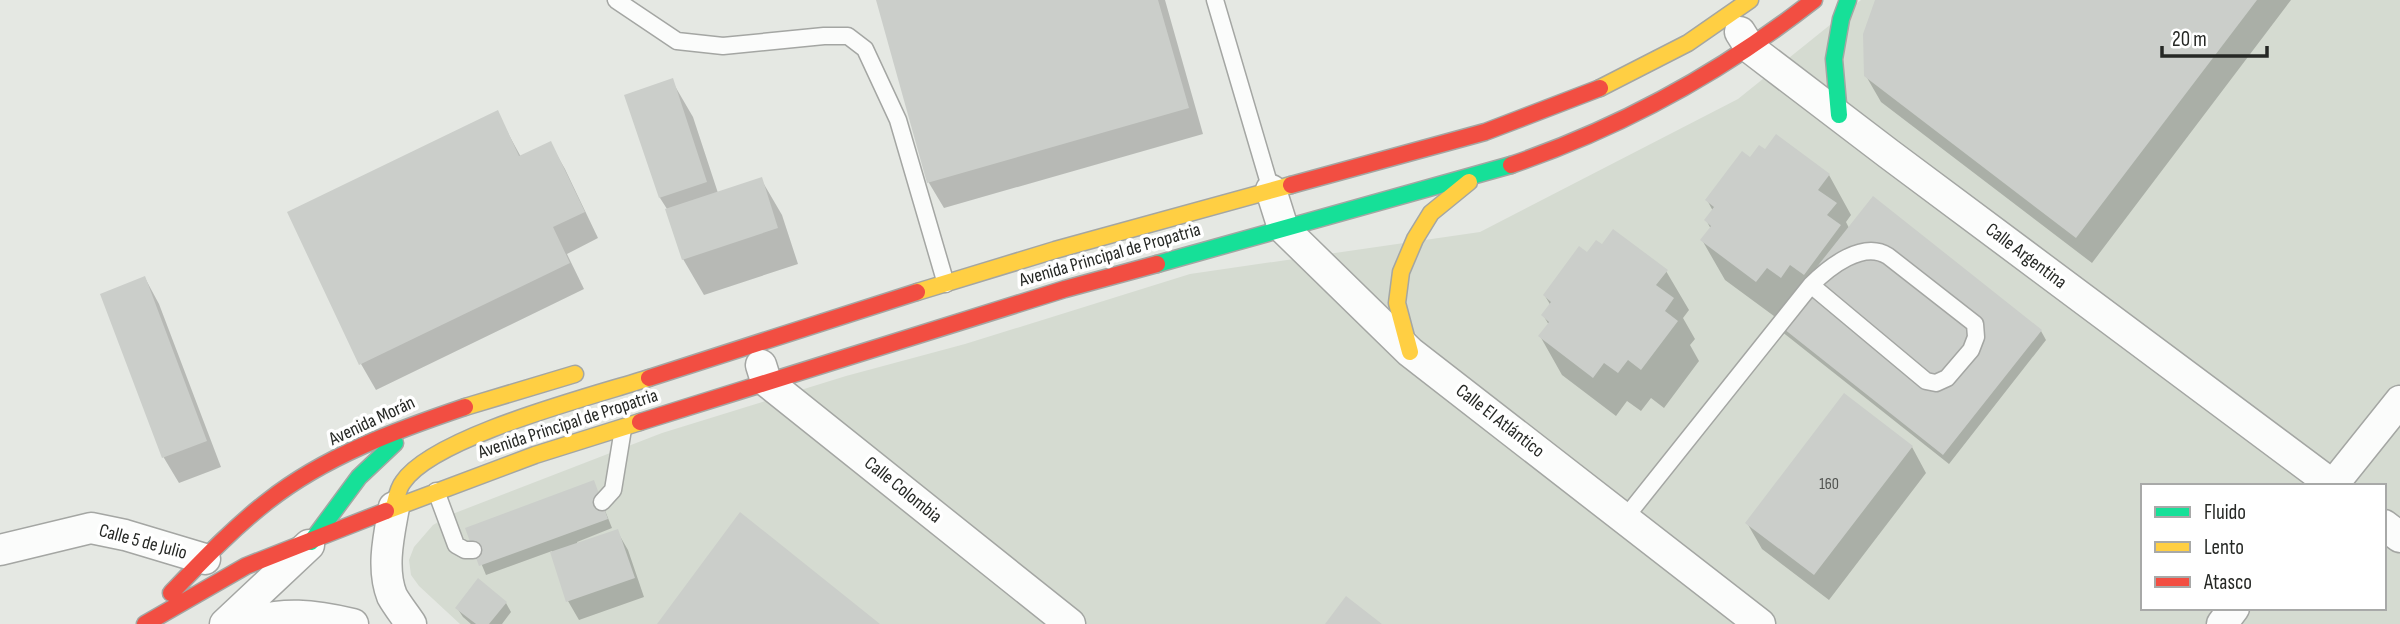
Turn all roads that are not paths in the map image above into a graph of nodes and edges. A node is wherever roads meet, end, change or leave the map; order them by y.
1 (616, 0) edge
2 (1215, 0) edge
3 (1814, 0) edge
4 (1848, 0) edge
5 (1740, 7) edge
6 (1751, 48) junction
7 (1839, 115) junction
8 (1532, 138) junction
9 (1476, 176) junction
10 (1271, 190) junction
11 (1283, 228) junction
12 (946, 284) junction
13 (1811, 285) junction
14 (754, 344) junction
15 (1410, 352) junction
16 (636, 366) dead end
17 (673, 370) junction
18 (585, 371) dead end
19 (766, 382) junction
20 (2400, 401) edge
21 (430, 417) junction
22 (624, 427) junction
23 (2332, 484) edge
24 (2334, 484) edge
25 (436, 491) junction
26 (603, 502) dead end
27 (394, 507) junction
28 (1625, 518) junction
29 (311, 542) junction
30 (0, 550) edge
31 (473, 550) dead end
32 (205, 559) junction
33 (142, 624) edge
34 (225, 624) edge
35 (244, 624) edge
36 (353, 624) edge
37 (411, 624) edge
38 (1070, 624) edge
39 (1760, 624) edge

1 - 12 lane
2 - 10 lane
3 - 6 main road, Avenida Principal de Propatria
4 - 7 main road
5 - 6 street, Calle Argentina
5 - 8 main road, Avenida Principal de Propatria
6 - 7 street, Calle Argentina
6 - 8 main road, Avenida Principal de Propatria
7 - 23 street, Calle Argentina
8 - 9 main road, Avenida Principal de Propatria
8 - 10 main road, Avenida Principal de Propatria
9 - 11 main road, Avenida Principal de Propatria
9 - 15 main road
10 - 11 street, Calle El Atlántico
10 - 12 main road, Avenida Principal de Propatria
11 - 15 street, Calle El Atlántico
11 - 19 main road, Avenida Principal de Propatria
12 - 14 main road, Avenida Principal de Propatria
13 - 13 lane
13 - 28 lane
14 - 17 main road, Avenida Principal de Propatria
14 - 19 street
15 - 28 street, Calle El Atlántico
16 - 17 main road
17 - 27 main road, Avenida Principal de Propatria
18 - 21 main road, Avenida Morán
19 - 22 main road, Avenida Principal de Propatria
19 - 38 street, Calle Colombia
20 - 24 street
21 - 29 main road
21 - 32 main road, Avenida Morán
22 - 25 main road, Avenida Principal de Propatria
22 - 26 lane
25 - 27 main road, Avenida Principal de Propatria
25 - 31 lane
27 - 29 main road, Avenida Morán
27 - 37 street
28 - 39 street, Calle El Atlántico
29 - 33 main road, Avenida Morán
29 - 34 street
30 - 32 street, Calle 5 de Julio
32 - 33 main road, Avenida Morán
35 - 36 street

